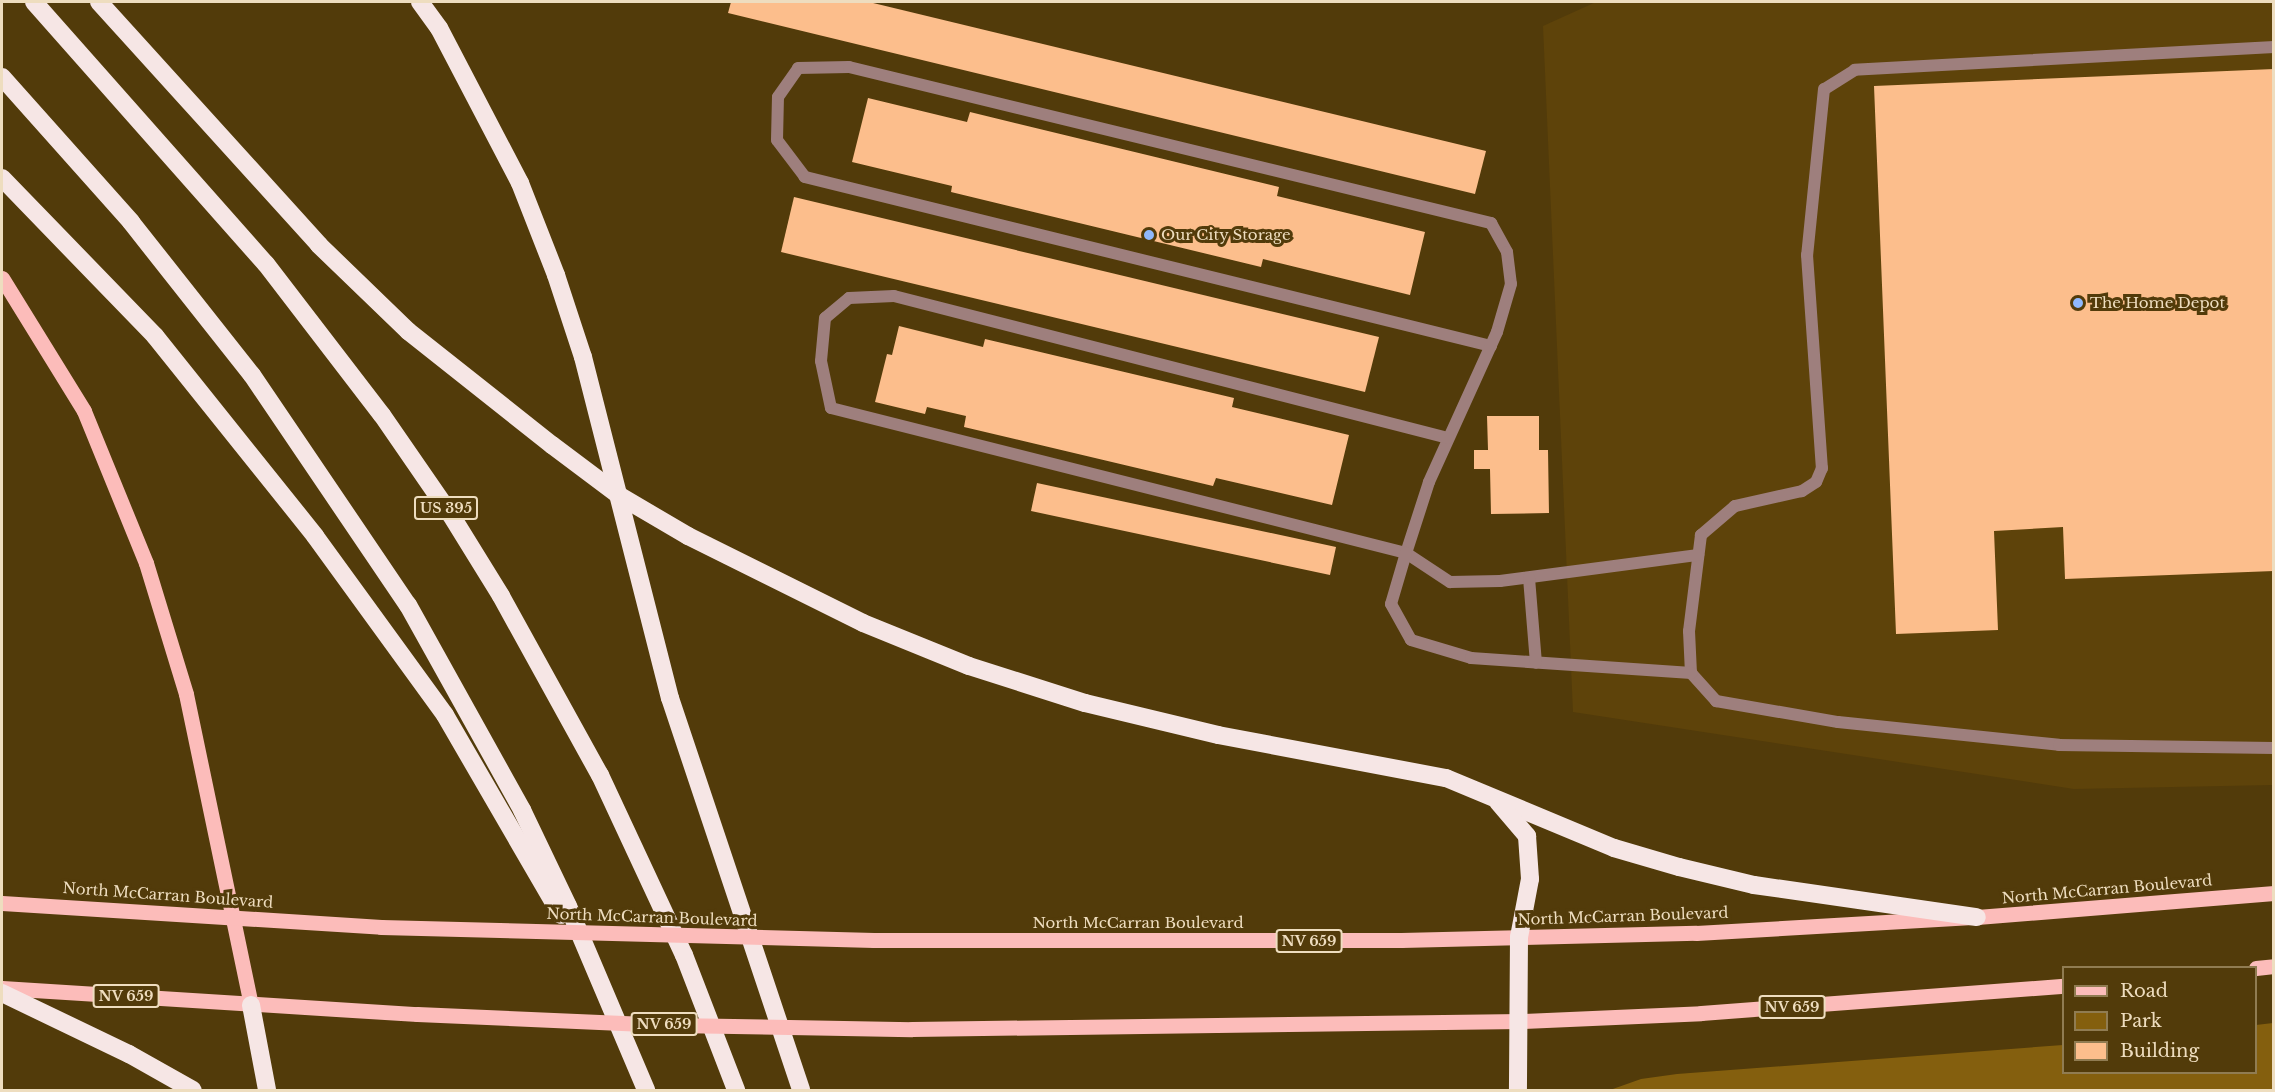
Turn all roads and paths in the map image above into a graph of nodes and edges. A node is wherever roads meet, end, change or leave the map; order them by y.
1 (34, 2) edge
2 (99, 2) edge
3 (420, 2) edge
4 (2274, 47) edge
5 (2, 77) edge
6 (2, 178) edge
7 (2, 278) edge
8 (1491, 346) junction
9 (1448, 438) junction
10 (1406, 553) junction
11 (1698, 555) junction
12 (1529, 578) junction
13 (1536, 663) junction
14 (1691, 673) junction
15 (2274, 748) edge
16 (1484, 791) junction
17 (2274, 893) edge
18 (2, 903) edge
19 (231, 916) junction
20 (1977, 917) junction
21 (1519, 937) junction
22 (2274, 966) edge
23 (2257, 968) edge
24 (2062, 986) edge
25 (2, 988) edge
26 (2, 993) edge
27 (610, 1000) junction
28 (251, 1005) junction
29 (1521, 1021) junction
30 (193, 1090) edge
31 (267, 1090) edge
32 (646, 1090) edge
33 (736, 1090) edge
34 (801, 1090) edge
35 (1518, 1090) edge

1 - 33 highway, US 395
2 - 16 highway, bridge
3 - 34 highway
4 - 11 lane
5 - 27 highway
6 - 27 highway
7 - 19 main road
8 - 8 lane
8 - 9 lane
9 - 10 lane
9 - 10 lane
10 - 12 lane
10 - 13 lane
11 - 12 lane
11 - 14 lane
12 - 13 lane
13 - 14 lane
14 - 15 lane
16 - 20 highway
16 - 21 highway
17 - 20 main road, North McCarran Boulevard / NV 659
18 - 19 main road, North McCarran Boulevard / NV 659
19 - 21 main road, North McCarran Boulevard / NV 659, bridge
19 - 28 main road
20 - 21 main road, North McCarran Boulevard / NV 659
21 - 29 highway
22 - 23 main road
24 - 29 main road, NV 659
25 - 28 main road, NV 659
26 - 30 highway
27 - 32 highway
28 - 29 main road, NV 659, bridge
28 - 31 highway
29 - 35 highway

